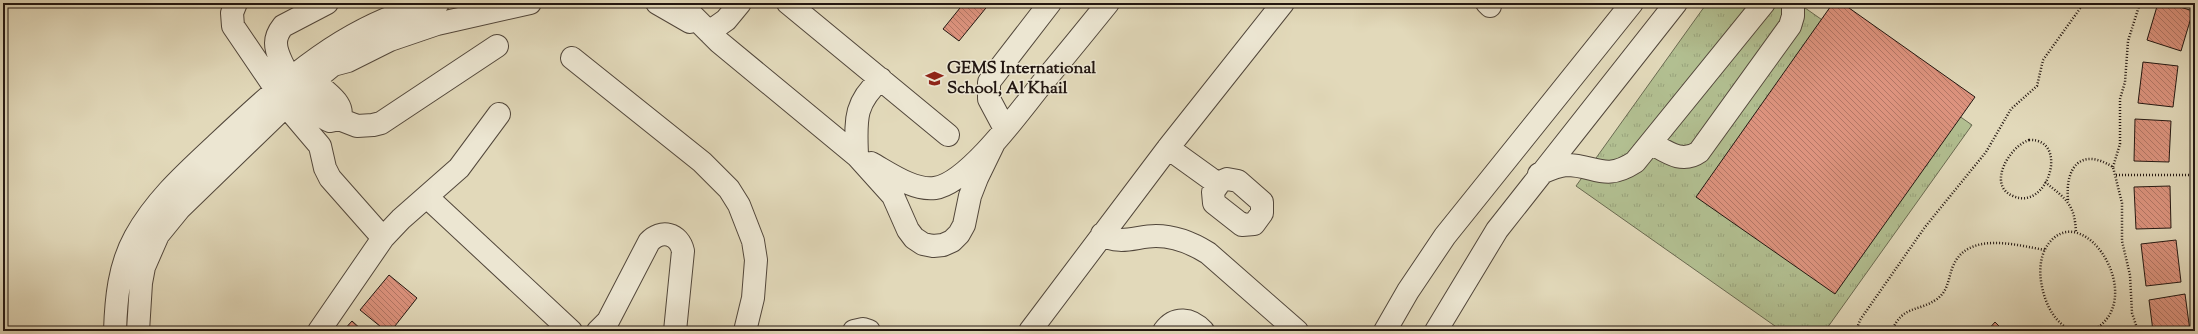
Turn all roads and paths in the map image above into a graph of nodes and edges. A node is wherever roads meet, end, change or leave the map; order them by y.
1 (236, 3) edge
2 (327, 3) edge
3 (392, 3) edge
4 (438, 3) edge
5 (530, 3) edge
6 (657, 3) edge
7 (680, 3) edge
8 (740, 3) edge
9 (788, 3) edge
10 (1050, 3) edge
11 (1108, 3) edge
12 (1283, 3) edge
13 (1632, 3) edge
14 (1676, 3) edge
15 (1764, 3) edge
16 (1793, 3) edge
17 (2084, 3) edge
18 (2140, 3) edge
19 (512, 6) edge
20 (709, 32) junction
21 (497, 46) dead end
22 (572, 58) dead end
23 (881, 79) junction
24 (297, 91) junction
25 (499, 114) dead end
26 (948, 135) dead end
27 (1000, 136) junction
28 (1651, 143) junction
29 (1168, 148) junction
30 (857, 156) junction
31 (2113, 167) junction
32 (1539, 174) junction
33 (2116, 175) junction
34 (2195, 175) edge
35 (2045, 182) junction
36 (1218, 184) dead end
37 (427, 197) junction
38 (2068, 200) junction
39 (2076, 233) junction
40 (1102, 234) junction
41 (383, 238) junction
42 (2045, 250) junction
43 (2100, 326) junction
44 (115, 331) edge
45 (138, 331) edge
46 (150, 331) edge
47 (319, 331) edge
48 (571, 331) edge
49 (598, 331) edge
50 (675, 331) edge
51 (744, 331) edge
52 (854, 331) edge
53 (869, 331) edge
54 (1030, 331) edge
55 (1164, 331) edge
56 (1203, 331) edge
57 (1297, 331) edge
58 (1385, 331) edge
59 (1436, 331) edge
60 (1856, 331) edge
61 (1892, 331) edge
62 (2070, 331) edge
63 (2092, 331) edge
64 (2103, 331) edge
65 (2138, 331) edge

1 - 24 street
2 - 24 street
3 - 24 street
4 - 24 street
5 - 19 street
6 - 20 street
7 - 20 street
8 - 20 street
9 - 23 street
10 - 27 street
11 - 27 street
12 - 29 street
13 - 58 street
14 - 32 street
15 - 28 street
16 - 28 street
17 - 60 path
18 - 31 path
19 - 24 street
20 - 30 street
21 - 24 street
22 - 51 street
23 - 26 street
23 - 30 street
24 - 41 street
24 - 44 street
24 - 45 street
24 - 46 street
25 - 37 street
27 - 30 street
27 - 30 street
28 - 32 street
29 - 36 street
29 - 40 street
31 - 33 path
31 - 38 path
32 - 59 street
33 - 34 path
33 - 65 path
35 - 35 path
35 - 38 path
37 - 41 street
37 - 48 street
38 - 39 path
39 - 42 path
39 - 43 path
40 - 54 street
40 - 57 street
41 - 47 street
42 - 61 path
42 - 62 path
43 - 63 path
43 - 64 path
49 - 50 street
52 - 53 street
55 - 56 street

